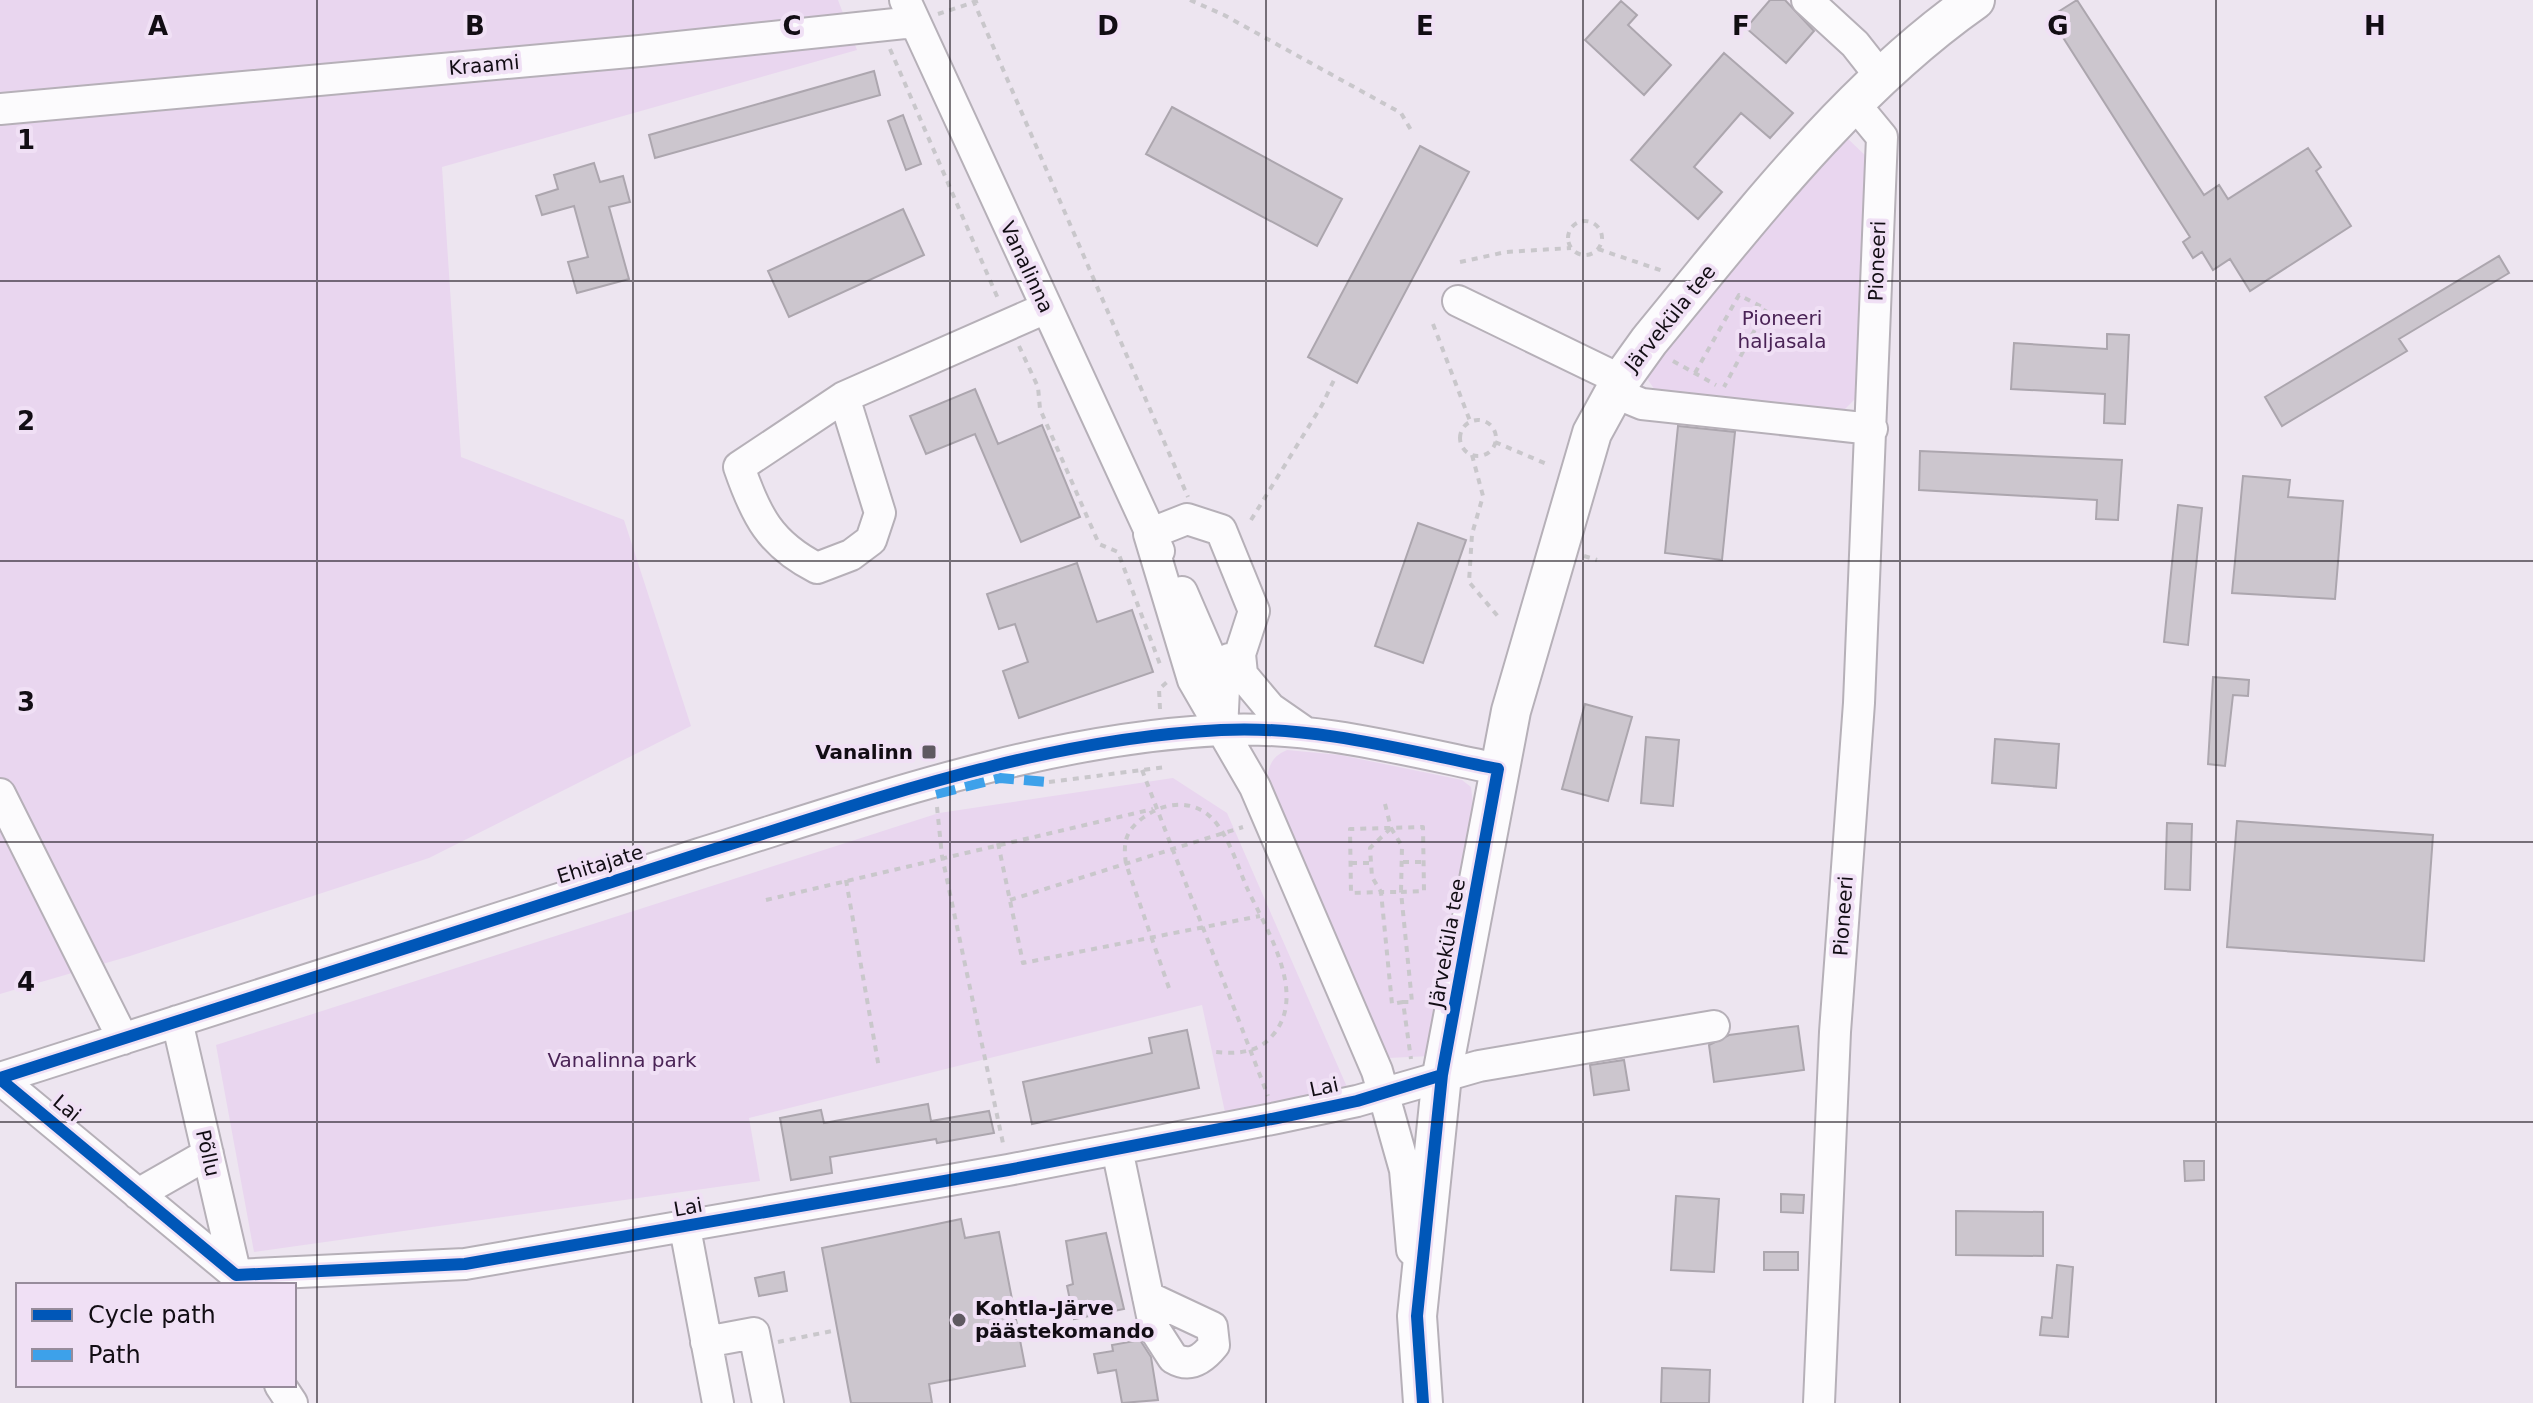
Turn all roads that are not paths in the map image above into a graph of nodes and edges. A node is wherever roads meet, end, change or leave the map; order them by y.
1 (1807, 0) edge
2 (1975, 0) edge
3 (909, 11) edge
4 (1881, 77) junction
5 (1854, 103) junction
6 (2, 104) edge
7 (1458, 301) dead end
8 (1046, 308) junction
9 (1617, 386) junction
10 (844, 397) junction
11 (1872, 429) junction
12 (1149, 534) junction
13 (1194, 613) junction
14 (1242, 674) junction
15 (1222, 730) junction
16 (1307, 735) junction
17 (1498, 769) junction
18 (0, 794) edge
19 (177, 1021) junction
20 (1714, 1026) dead end
21 (123, 1039) junction
22 (1427, 1070) junction
23 (0, 1078) edge
24 (1383, 1092) junction
25 (1117, 1149) junction
26 (208, 1154) junction
27 (138, 1194) junction
28 (685, 1228) junction
29 (237, 1280) edge
30 (1148, 1297) dead end
31 (1417, 1316) junction
32 (706, 1342) junction
33 (718, 1403) edge
34 (768, 1403) edge
35 (1423, 1403) edge
36 (1819, 1403) edge

1 - 4 street
2 - 4 main road, Järveküla tee
3 - 6 street, Kraami
3 - 8 street, Vanalinna
4 - 5 main road, Järveküla tee
5 - 9 main road, Järveküla tee
5 - 11 street, Pioneeri
7 - 9 street
8 - 10 street
8 - 12 street, Vanalinna
9 - 11 street
9 - 17 main road, Järveküla tee
10 - 10 street
11 - 36 street, Pioneeri
12 - 13 street, Vanalinna
12 - 14 street
12 - 15 street, Vanalinna
13 - 14 street
13 - 15 street, Vanalinna
14 - 16 street
15 - 16 street
15 - 19 street, Ehitajate
15 - 24 street, Järveküla tee
16 - 17 street
17 - 22 main road, Järveküla tee
18 - 21 street
19 - 21 street, Ehitajate
19 - 26 street, Põllu
20 - 22 street, Lai
21 - 23 street, Ehitajate
22 - 24 street, Lai
22 - 31 main road, Järveküla tee
23 - 27 street, Lai
24 - 25 street, Lai
24 - 31 street, Järveküla tee
25 - 28 street, Lai
25 - 30 street
26 - 27 street
26 - 29 street, Põllu
27 - 29 street, Lai
28 - 29 street, Lai
28 - 32 street
31 - 35 main road, Järveküla tee
32 - 33 street
32 - 34 street

